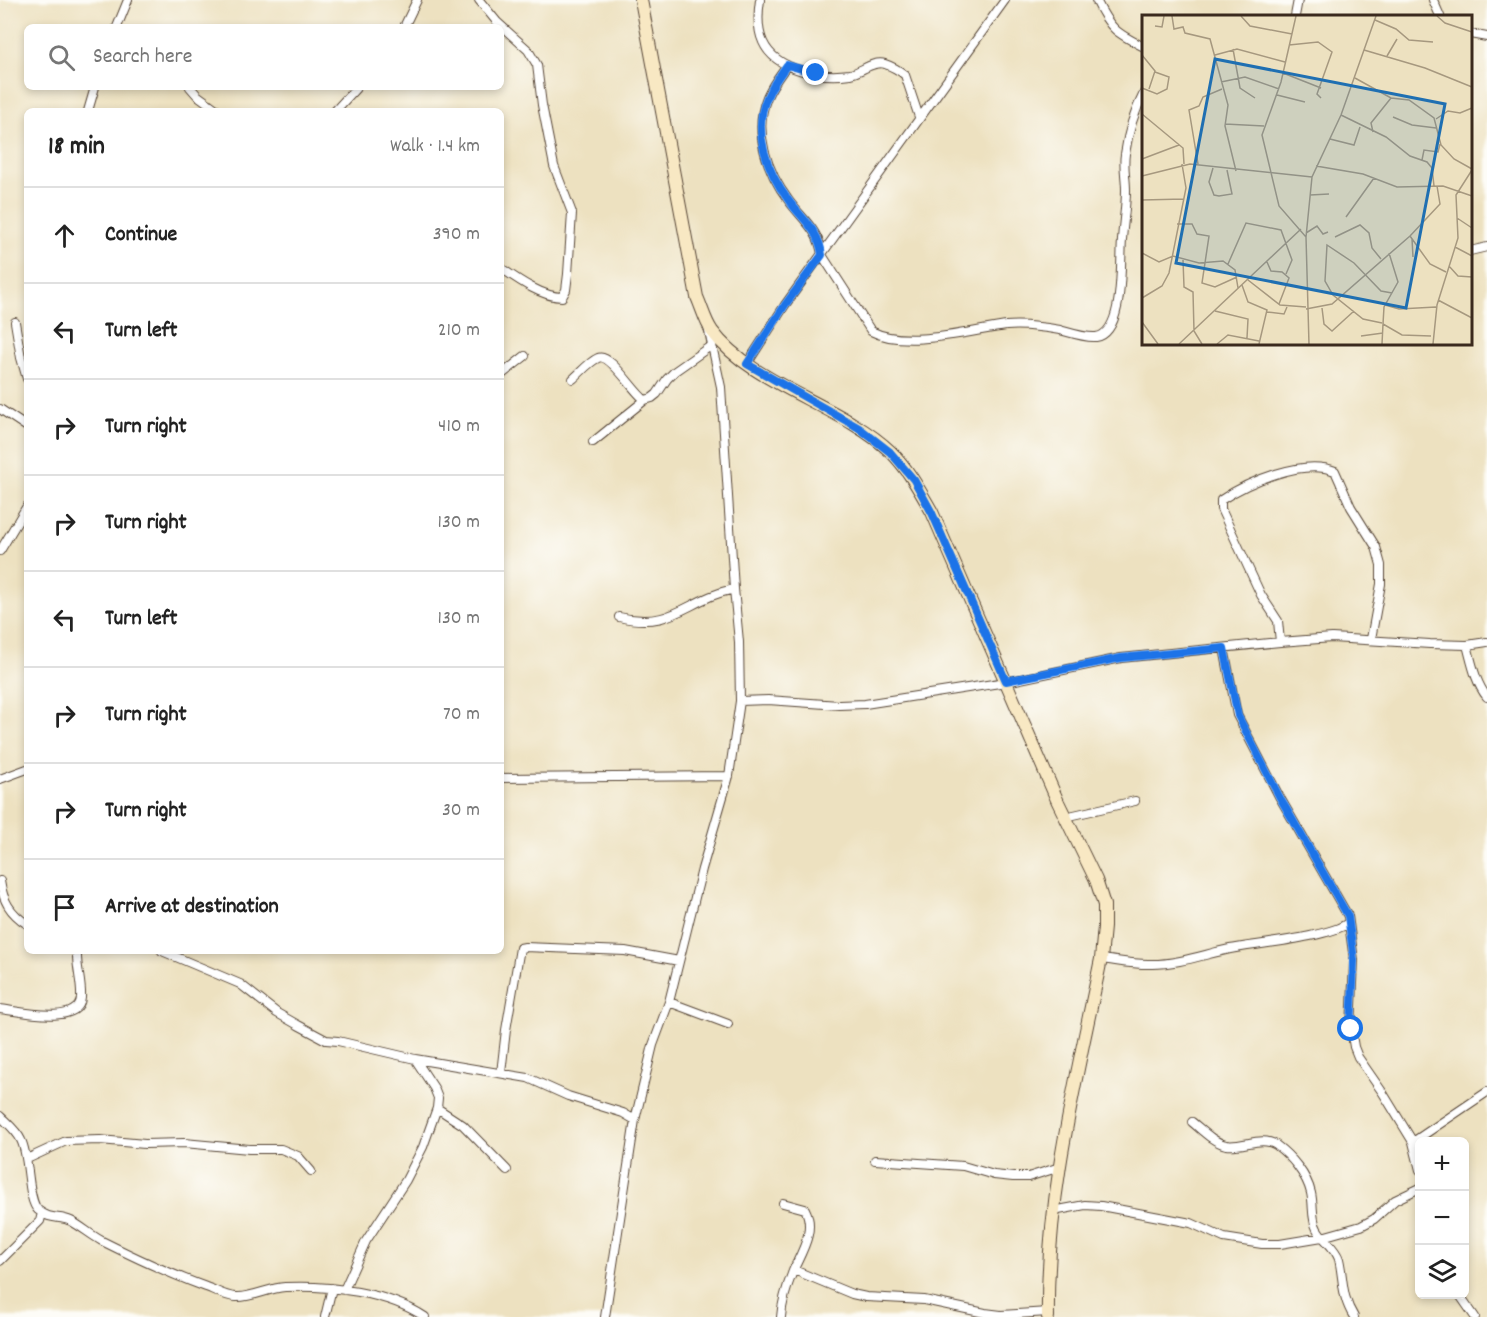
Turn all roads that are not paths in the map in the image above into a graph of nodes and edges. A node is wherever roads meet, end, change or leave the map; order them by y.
1 (128, 0) edge
2 (417, 0) edge
3 (479, 0) edge
4 (641, 0) edge
5 (760, 0) edge
6 (1005, 0) edge
7 (1096, 0) edge
8 (1298, 0) edge
9 (1433, 0) edge
10 (1294, 15) edge
11 (1440, 15) edge
12 (118, 24) edge
13 (405, 24) edge
14 (499, 24) edge
15 (504, 29) edge
16 (1472, 34) edge
17 (1487, 37) edge
18 (1142, 46) edge
19 (787, 65) junction
20 (94, 90) edge
21 (193, 90) edge
22 (354, 90) edge
23 (1142, 96) edge
24 (88, 108) edge
25 (215, 108) edge
26 (338, 108) edge
27 (919, 117) junction
28 (1487, 247) edge
29 (1472, 251) edge
30 (822, 255) junction
31 (504, 270) edge
32 (705, 318) junction
33 (15, 322) dead end
34 (712, 345) junction
35 (525, 356) dead end
36 (747, 364) junction
37 (24, 368) edge
38 (504, 373) edge
39 (573, 380) dead end
40 (645, 400) junction
41 (0, 409) edge
42 (24, 425) edge
43 (593, 442) dead end
44 (24, 511) edge
45 (0, 551) edge
46 (734, 589) junction
47 (619, 617) dead end
48 (1371, 639) junction
49 (1280, 642) junction
50 (1487, 642) edge
51 (1467, 645) junction
52 (1224, 648) junction
53 (1006, 681) junction
54 (1487, 697) edge
55 (740, 701) junction
56 (24, 770) edge
57 (729, 776) junction
58 (504, 778) edge
59 (0, 779) edge
60 (1135, 801) dead end
61 (1065, 818) junction
62 (0, 881) edge
63 (24, 921) edge
64 (1348, 923) junction
65 (77, 954) edge
66 (169, 954) edge
67 (1101, 959) junction
68 (679, 961) junction
69 (669, 1002) junction
70 (0, 1009) edge
71 (728, 1024) dead end
72 (416, 1059) junction
73 (501, 1072) junction
74 (1487, 1092) edge
75 (437, 1108) junction
76 (0, 1116) edge
77 (635, 1120) junction
78 (1192, 1122) dead end
79 (1413, 1142) junction
80 (1415, 1151) edge
81 (27, 1159) junction
82 (875, 1160) dead end
83 (1060, 1167) junction
84 (507, 1170) dead end
85 (312, 1171) dead end
86 (1415, 1190) edge
87 (783, 1203) dead end
88 (1053, 1211) junction
89 (42, 1213) junction
90 (1322, 1237) junction
91 (0, 1261) edge
92 (794, 1270) junction
93 (332, 1288) junction
94 (344, 1290) junction
95 (1462, 1299) edge
96 (1048, 1315) edge
97 (325, 1317) edge
98 (425, 1317) edge
99 (605, 1317) edge
100 (781, 1317) edge
101 (1354, 1317) edge
102 (1475, 1317) edge

1 - 12 street
2 - 13 street
3 - 14 street
4 - 32 main road
5 - 19 street
6 - 27 street
7 - 18 street
8 - 10 street
9 - 11 street
15 - 31 street
16 - 17 street
19 - 27 street
19 - 30 street
20 - 24 street
21 - 25 street
22 - 26 street
23 - 30 street
27 - 30 street
28 - 29 street
30 - 36 street
32 - 34 street
32 - 36 main road
33 - 37 street
34 - 40 street
34 - 46 street
35 - 38 street
36 - 53 main road
39 - 40 street
40 - 43 street
41 - 42 street
44 - 45 street
46 - 47 street
46 - 55 street
48 - 49 street
48 - 49 street
48 - 51 street
49 - 52 street
50 - 51 street
51 - 54 street
52 - 53 street
52 - 64 street
53 - 55 street
53 - 61 main road
55 - 57 street
56 - 59 street
57 - 58 street
57 - 68 street
60 - 61 street
61 - 67 main road
62 - 63 street
64 - 67 street
64 - 79 street
65 - 70 street
66 - 72 street
67 - 83 main road
68 - 69 street
68 - 73 street
69 - 71 street
69 - 77 street
72 - 73 street
72 - 75 street
73 - 77 street
74 - 79 street
75 - 84 street
75 - 94 street
76 - 81 street
77 - 99 street
78 - 90 street
79 - 80 street
81 - 85 street
81 - 89 street
82 - 83 street
83 - 88 main road
86 - 90 street
87 - 92 street
88 - 90 street
88 - 96 main road
89 - 91 street
89 - 93 street
90 - 101 street
92 - 96 street
92 - 100 street
93 - 94 street
93 - 97 street
94 - 98 street
95 - 102 street

